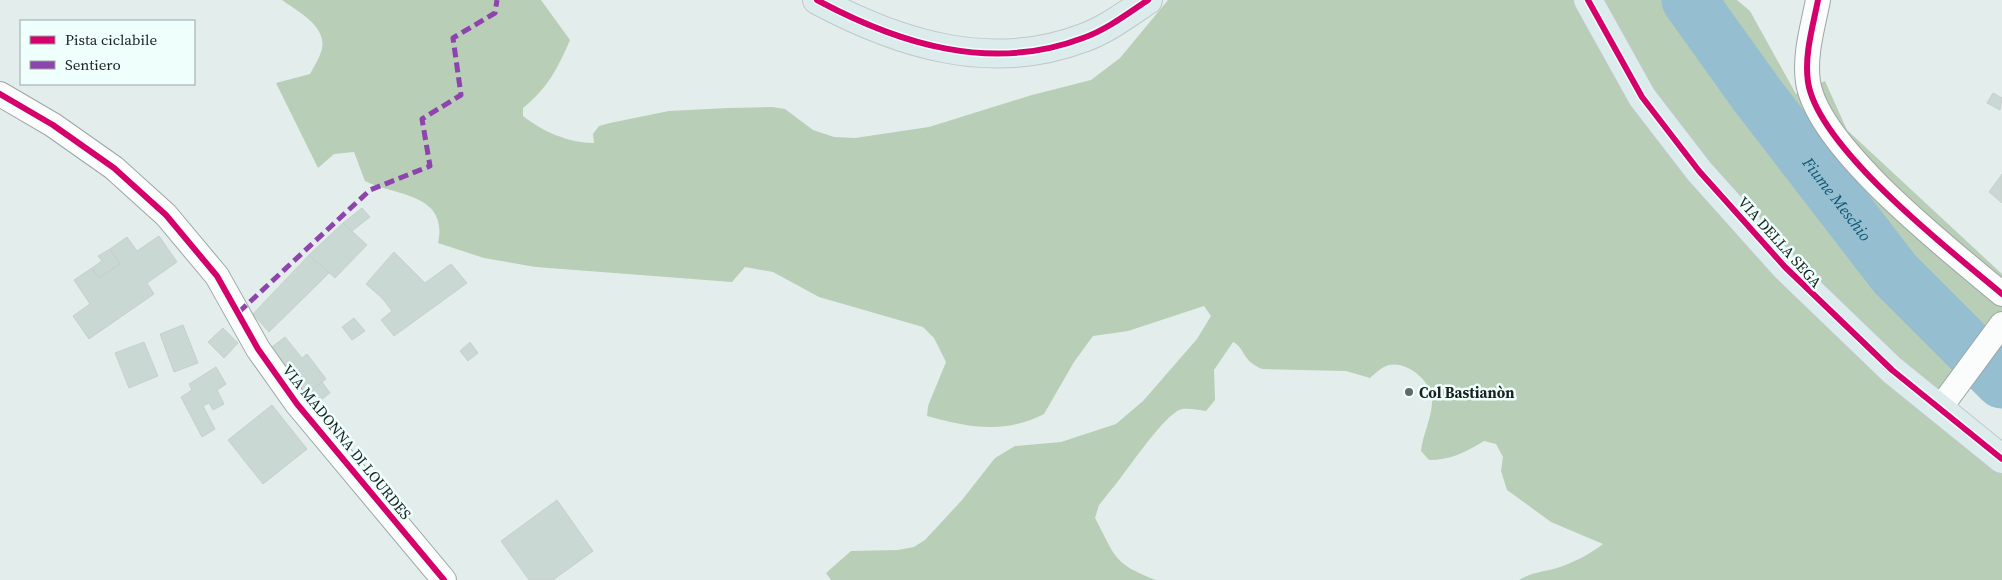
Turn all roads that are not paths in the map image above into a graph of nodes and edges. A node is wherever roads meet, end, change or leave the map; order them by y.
1 (816, 0) edge
2 (1148, 0) edge
3 (1588, 0) edge
4 (1818, 0) edge
5 (0, 94) edge
6 (2002, 294) edge
7 (2000, 327) edge
8 (1940, 408) junction
9 (2002, 459) edge
10 (444, 580) edge

1 - 2 main road
3 - 8 main road, VIA DELLA SEGA
4 - 6 street
5 - 10 street, VIA MADONNA DI LOURDES
7 - 8 street
8 - 9 main road, VIA DELLA SEGA

